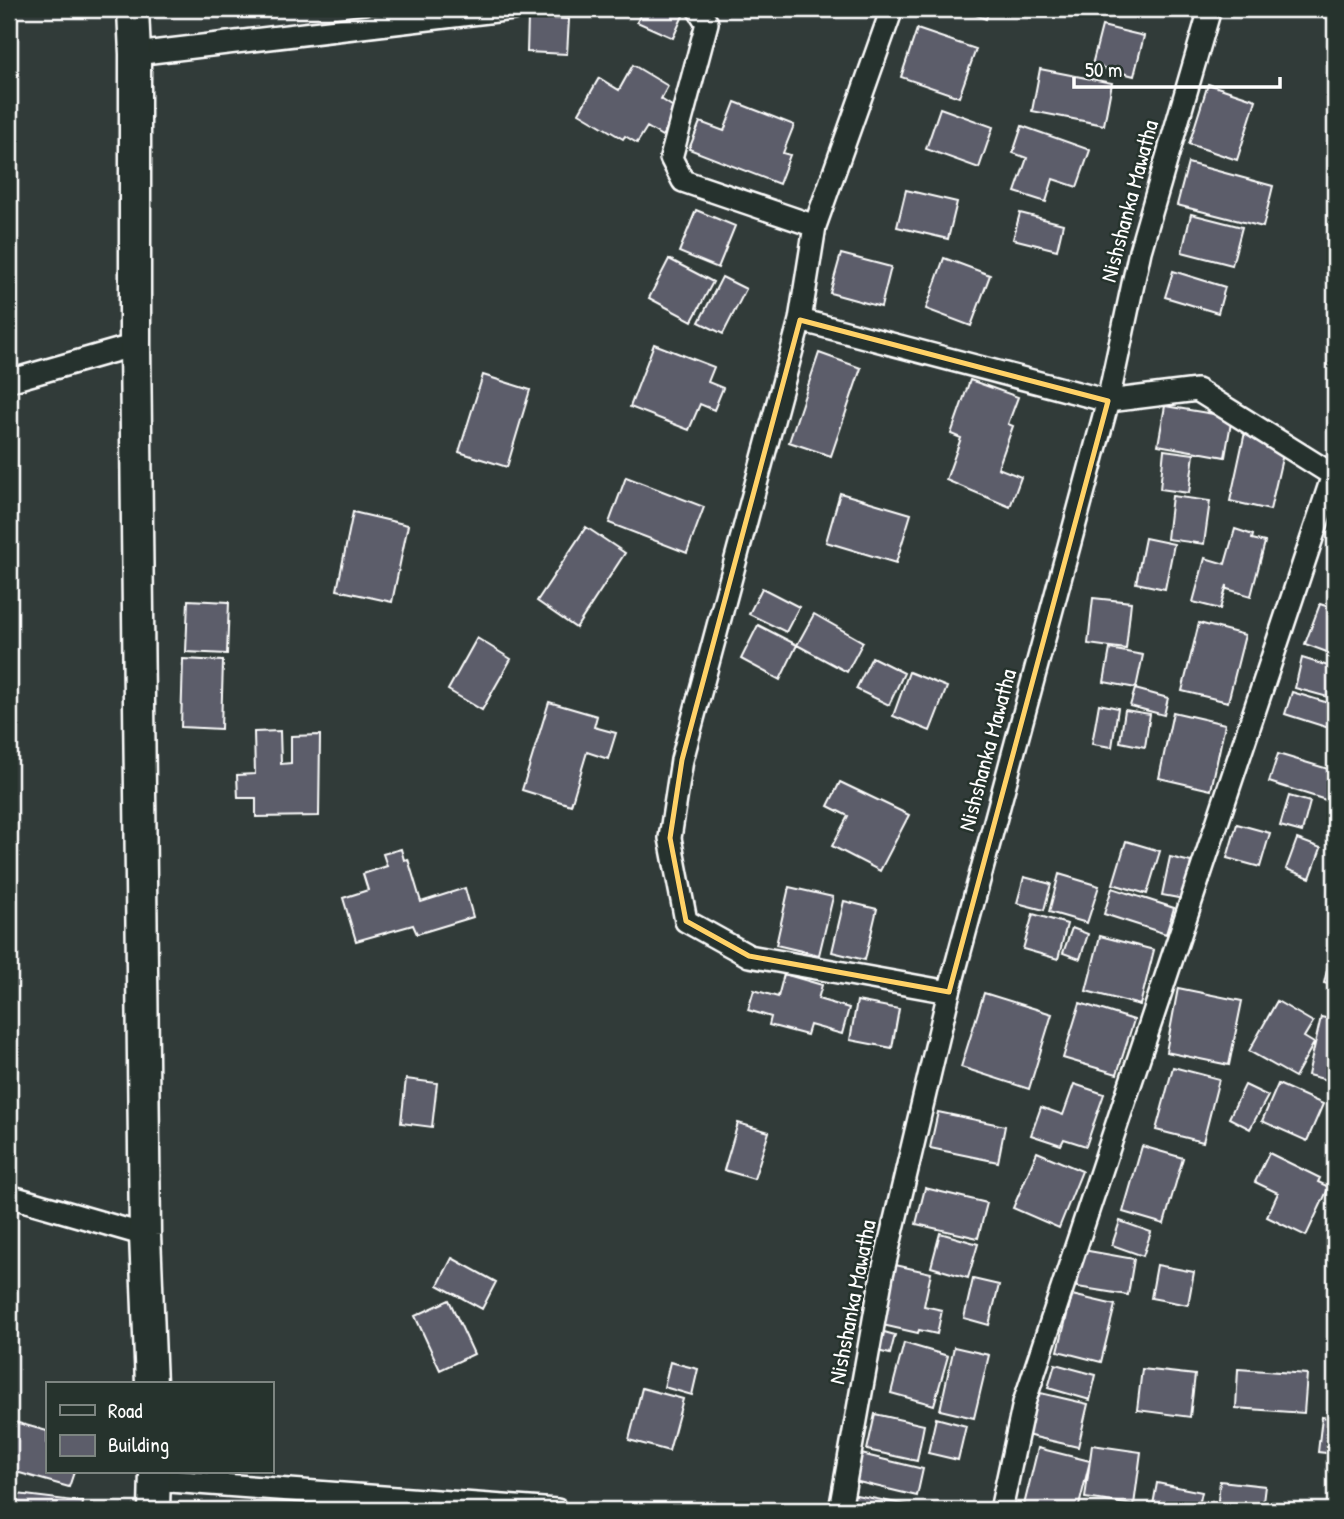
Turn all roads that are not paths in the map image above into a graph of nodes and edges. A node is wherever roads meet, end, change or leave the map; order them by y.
1 (133, 9) edge
2 (513, 9) edge
3 (698, 9) edge
4 (891, 9) edge
5 (1210, 9) edge
6 (135, 54) junction
7 (816, 226) junction
8 (800, 320) junction
9 (135, 345) junction
10 (9, 381) edge
11 (1108, 401) junction
12 (949, 992) junction
13 (9, 1196) edge
14 (145, 1235) junction
15 (151, 1382) edge
16 (156, 1476) edge
17 (154, 1510) edge
18 (557, 1510) edge
19 (840, 1510) edge
20 (1001, 1510) edge

1 - 6 street
2 - 6 street
3 - 7 street
4 - 7 street
5 - 11 street, Nishshanka Mawatha
6 - 9 street
7 - 8 street
8 - 11 street
8 - 12 street
9 - 10 street
9 - 14 street
11 - 12 street, Nishshanka Mawatha
11 - 20 street
12 - 19 street, Nishshanka Mawatha
13 - 14 street
14 - 15 street
16 - 17 street
16 - 18 street

